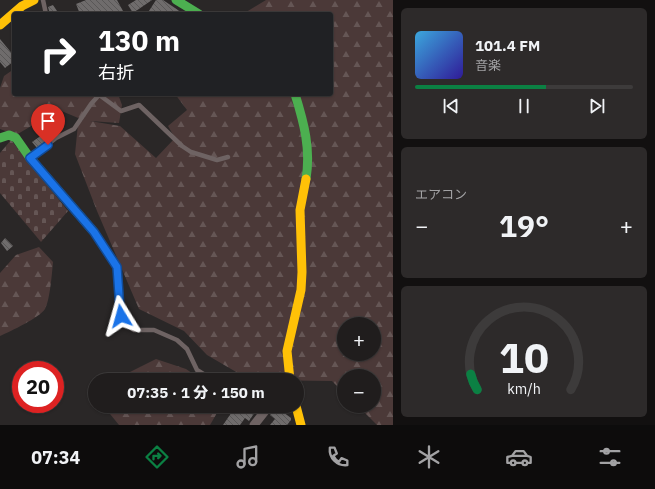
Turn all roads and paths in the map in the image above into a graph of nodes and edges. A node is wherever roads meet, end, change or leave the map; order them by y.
1 (34, 0) edge
2 (43, 0) edge
3 (176, 0) edge
4 (15, 12) edge
5 (46, 12) edge
6 (196, 12) edge
7 (12, 14) edge
8 (0, 24) edge
9 (97, 96) edge
10 (102, 96) edge
11 (296, 96) edge
12 (0, 138) edge
13 (228, 157) dead end
14 (30, 158) junction
15 (94, 232) joint
16 (202, 373) edge
17 (289, 373) edge
18 (263, 413) edge
19 (298, 413) edge
20 (254, 425) edge
21 (301, 425) edge

1 - 4 street
2 - 5 lane
3 - 6 street
7 - 8 street
9 - 14 lane
10 - 13 lane
11 - 17 street
12 - 14 street
14 - 15 street
15 - 16 lane
18 - 20 street
19 - 21 street

